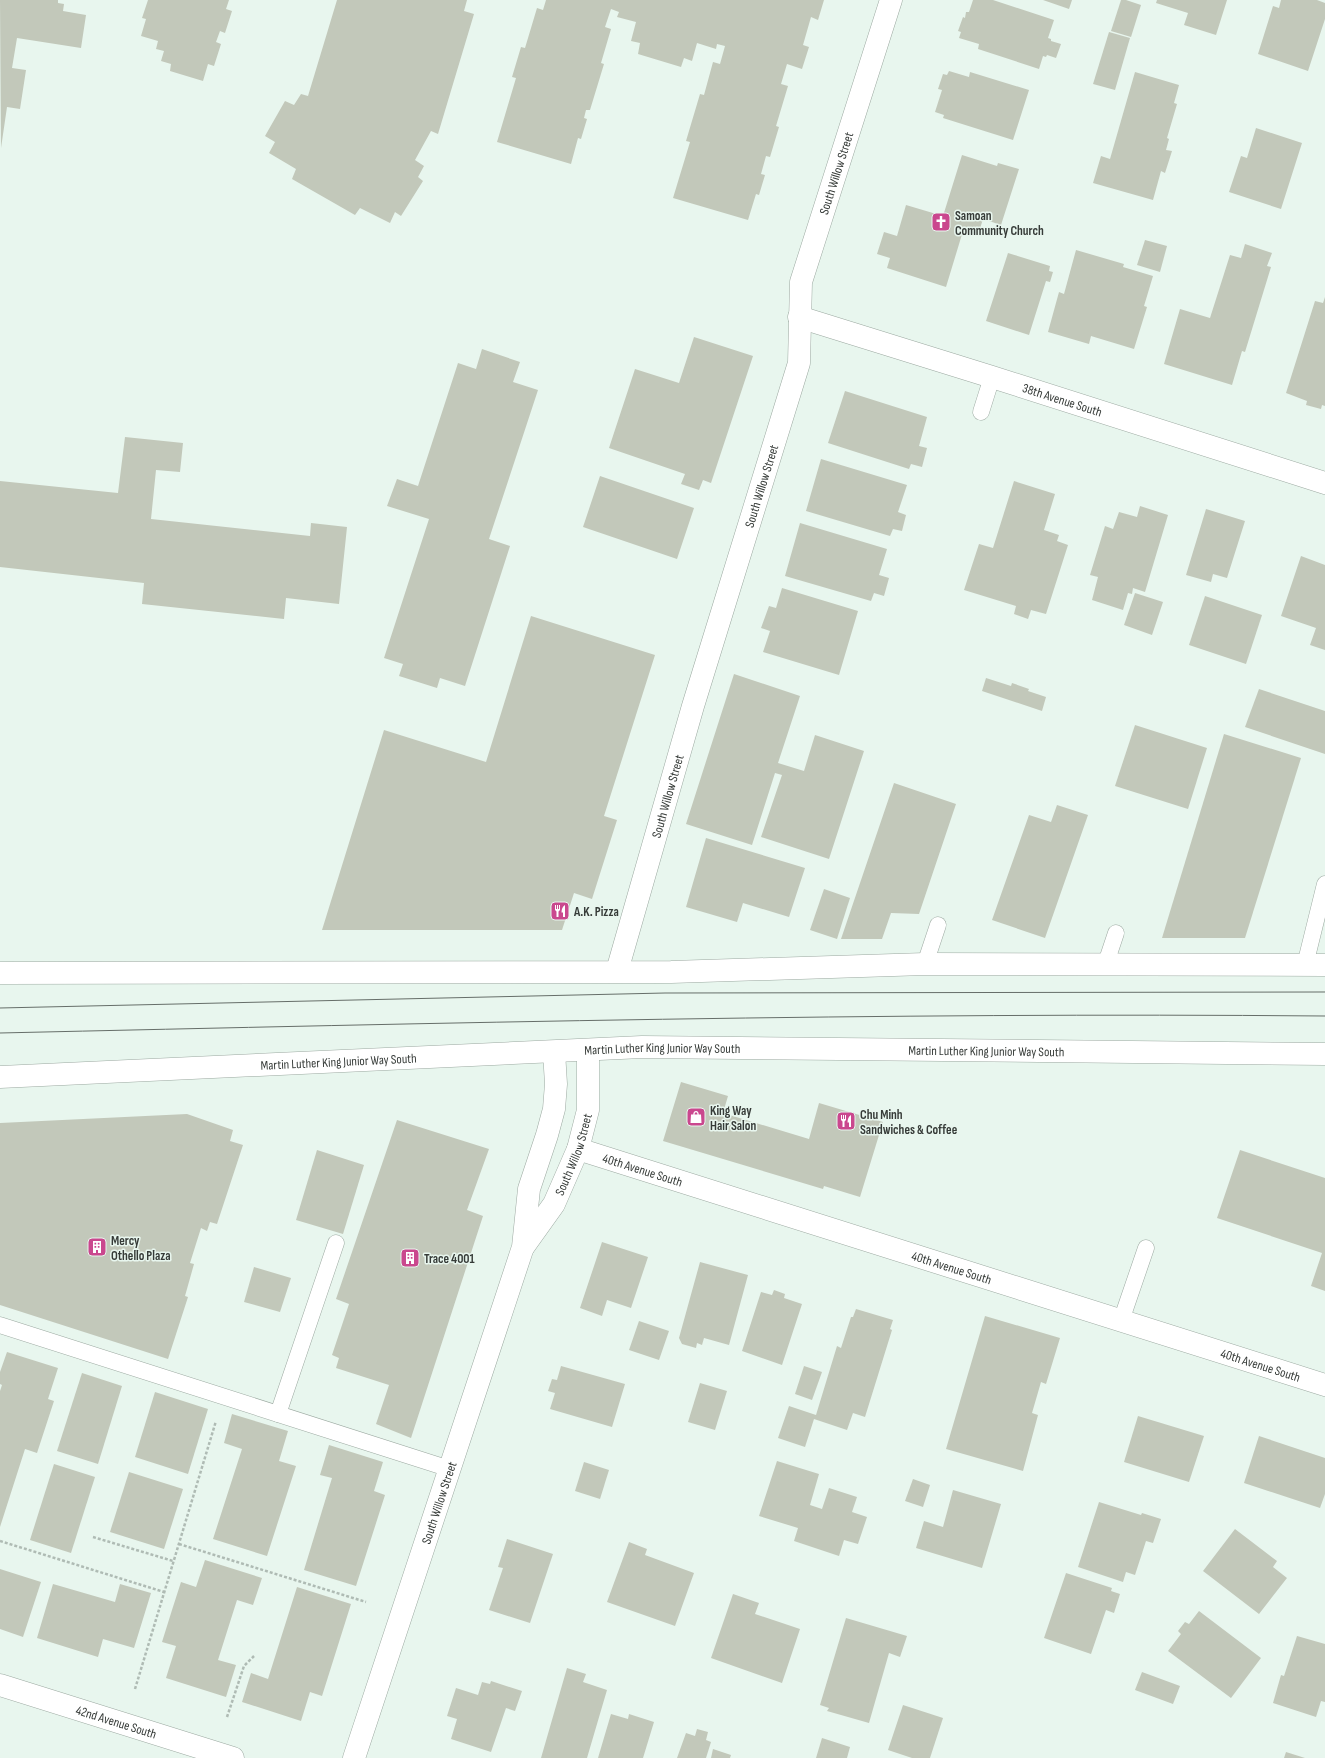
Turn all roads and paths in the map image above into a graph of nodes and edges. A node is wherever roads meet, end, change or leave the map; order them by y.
1 (891, 0) edge
2 (799, 317) junction
3 (992, 377) junction
4 (981, 412) dead end
5 (1325, 483) edge
6 (1325, 884) edge
7 (938, 925) dead end
8 (1116, 933) dead end
9 (1106, 963) junction
10 (924, 964) junction
11 (1315, 965) edge
12 (617, 971) junction
13 (0, 973) edge
14 (588, 1050) junction
15 (554, 1052) junction
16 (1325, 1054) edge
17 (0, 1077) edge
18 (578, 1149) junction
19 (336, 1242) dead end
20 (523, 1247) junction
21 (1146, 1248) dead end
22 (1121, 1321) junction
23 (0, 1325) edge
24 (1325, 1385) edge
25 (223, 1396) junction
26 (278, 1414) junction
27 (450, 1469) junction
28 (93, 1537) dead end
29 (0, 1541) edge
30 (179, 1544) junction
31 (173, 1562) junction
32 (164, 1592) junction
33 (366, 1602) dead end
34 (254, 1656) dead end
35 (0, 1685) edge
36 (135, 1689) dead end
37 (227, 1717) dead end
38 (233, 1758) edge
39 (354, 1758) edge

1 - 2 street, South Willow Street
2 - 3 street, 38th Avenue South
2 - 12 street, South Willow Street
3 - 4 lane
3 - 5 street, 38th Avenue South
6 - 11 lane
7 - 10 lane
8 - 9 lane
9 - 10 street
9 - 11 street
10 - 12 street
12 - 13 street
14 - 15 street, Martin Luther King Junior Way South
14 - 16 street, Martin Luther King Junior Way South
14 - 18 street, South Willow Street
15 - 17 street, Martin Luther King Junior Way South
15 - 20 street, South Willow Street
18 - 20 street, South Willow Street
18 - 22 street, 40th Avenue South
19 - 26 lane
20 - 27 street, South Willow Street
21 - 22 lane
22 - 24 street, 40th Avenue South
23 - 25 lane
25 - 26 lane
25 - 30 path
26 - 27 lane
27 - 39 street, South Willow Street
28 - 31 path
29 - 32 path
30 - 31 path
30 - 33 path
31 - 32 path
32 - 36 path
34 - 37 path
35 - 38 street, 42nd Avenue South

